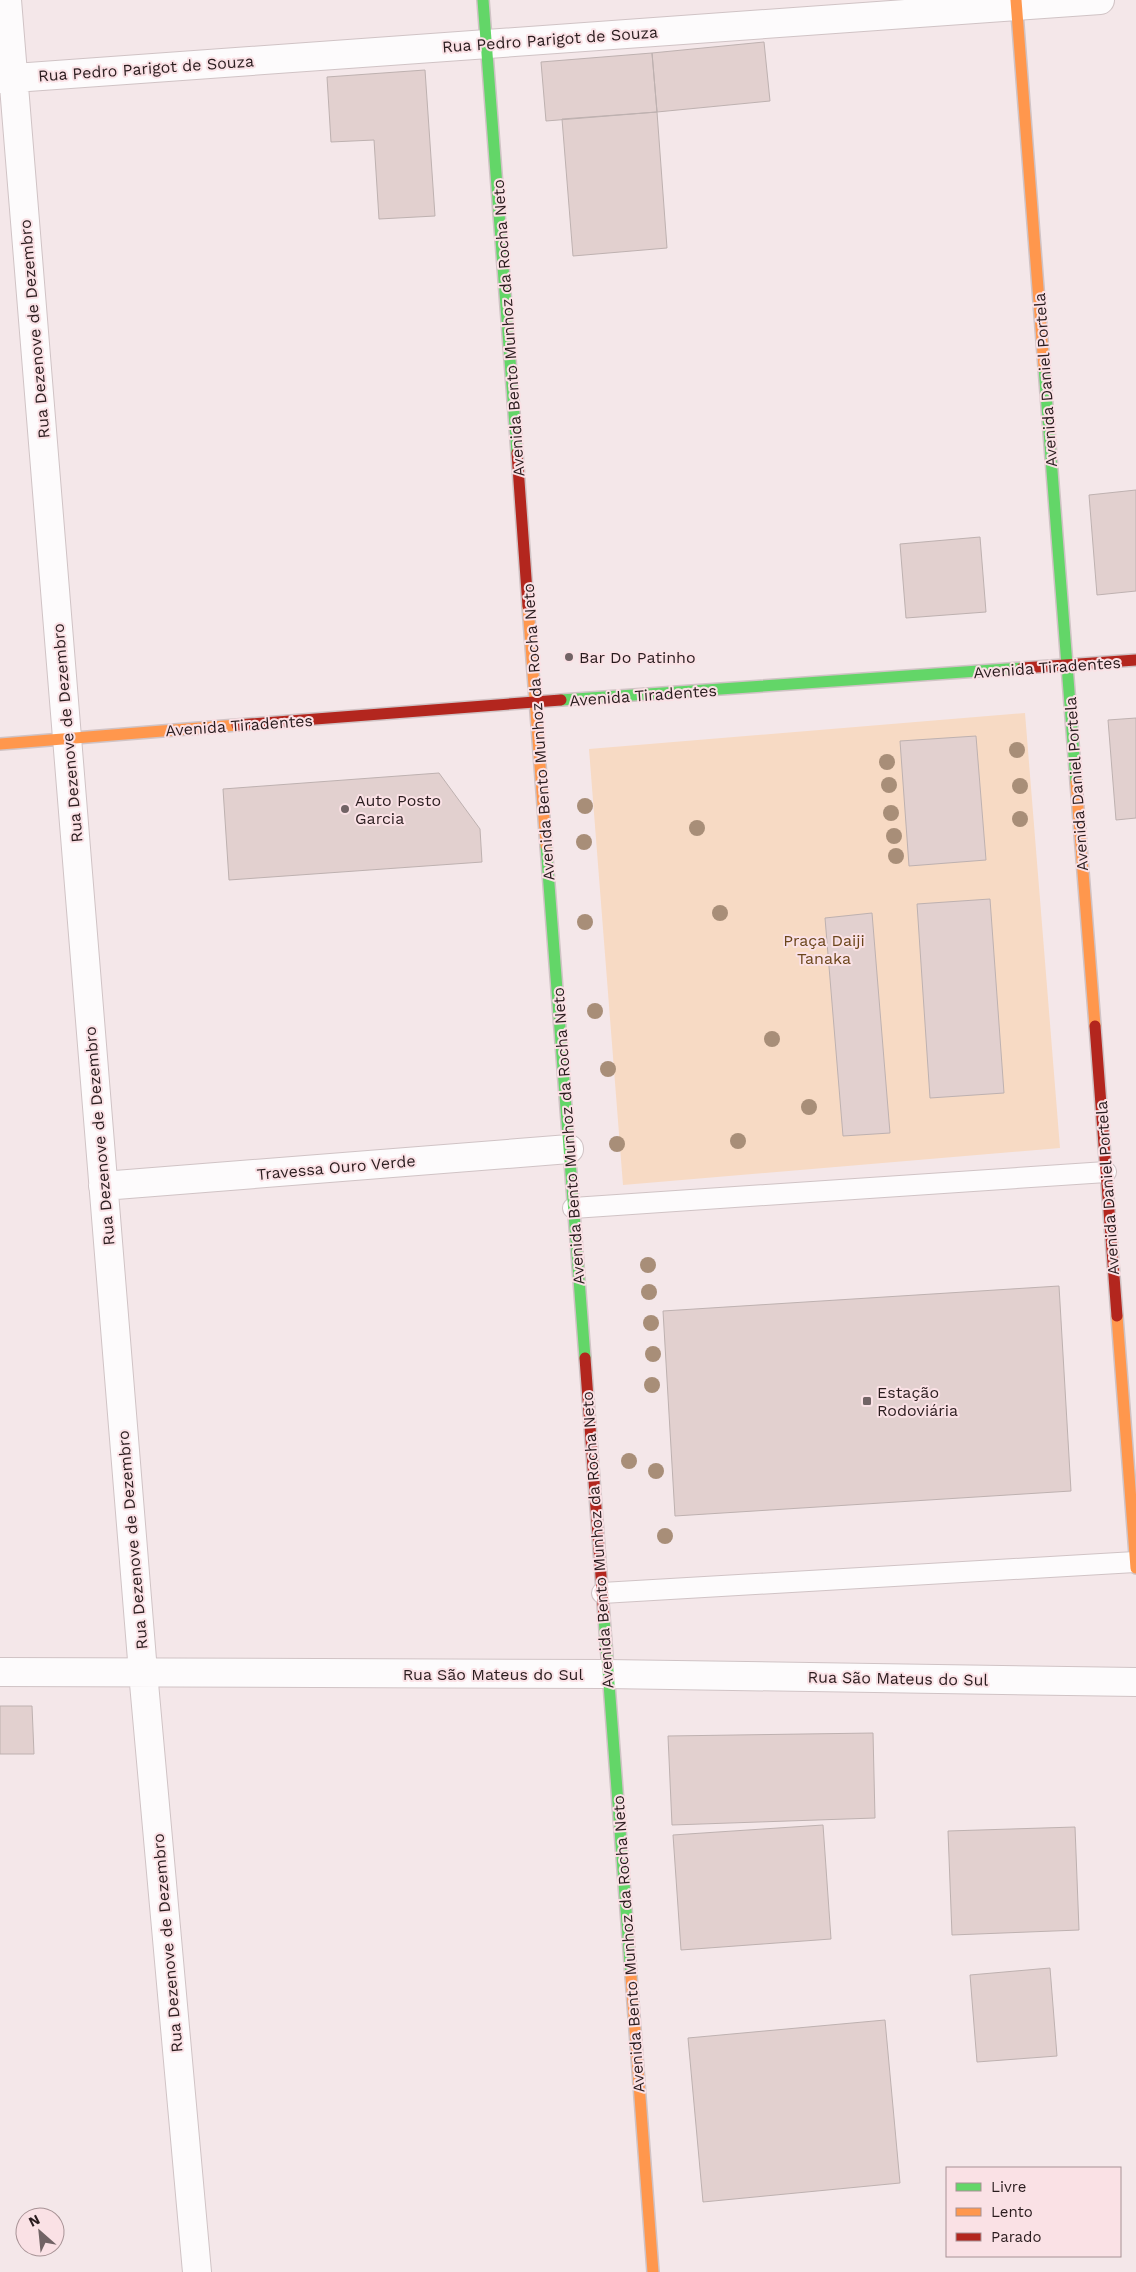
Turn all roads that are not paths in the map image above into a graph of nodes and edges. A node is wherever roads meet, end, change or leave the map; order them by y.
1 (7, 0) edge
2 (483, 0) edge
3 (1100, 0) edge
4 (1016, 3) edge
5 (486, 44) junction
6 (7, 78) edge
7 (1136, 660) edge
8 (1066, 665) junction
9 (536, 702) junction
10 (67, 739) junction
11 (0, 744) edge
12 (569, 1148) junction
13 (1106, 1172) junction
14 (103, 1186) junction
15 (573, 1208) junction
16 (1136, 1562) edge
17 (1136, 1568) edge
18 (602, 1593) junction
19 (0, 1672) edge
20 (143, 1672) junction
21 (607, 1674) junction
22 (1136, 1682) edge
23 (197, 2272) edge
24 (653, 2272) edge

1 - 6 street, Rua Dezenove de Dezembro
2 - 5 main road, Avenida Bento Munhoz da Rocha Neto
3 - 4 street, Rua Pedro Parigot de Souza
4 - 5 street, Rua Pedro Parigot de Souza
4 - 8 main road, Avenida Daniel Portela
5 - 6 street, Rua Pedro Parigot de Souza
5 - 9 main road, Avenida Bento Munhoz da Rocha Neto
6 - 10 street, Rua Dezenove de Dezembro
7 - 8 main road, Avenida Tiradentes
8 - 9 main road, Avenida Tiradentes
8 - 13 main road, Avenida Daniel Portela
9 - 10 main road, Avenida Tiradentes
9 - 12 main road, Avenida Bento Munhoz da Rocha Neto
10 - 11 main road, Avenida Tiradentes
10 - 14 street, Rua Dezenove de Dezembro
12 - 14 street, Travessa Ouro Verde
12 - 15 main road, Avenida Bento Munhoz da Rocha Neto
13 - 15 lane
13 - 16 main road, Avenida Daniel Portela
14 - 20 street, Rua Dezenove de Dezembro
15 - 18 main road, Avenida Bento Munhoz da Rocha Neto
16 - 17 main road, Avenida Daniel Portela
16 - 18 lane
18 - 21 main road, Avenida Bento Munhoz da Rocha Neto
19 - 20 street, Rua São Mateus do Sul
20 - 21 street, Rua São Mateus do Sul
20 - 23 street, Rua Dezenove de Dezembro
21 - 22 street, Rua São Mateus do Sul
21 - 24 main road, Avenida Bento Munhoz da Rocha Neto

